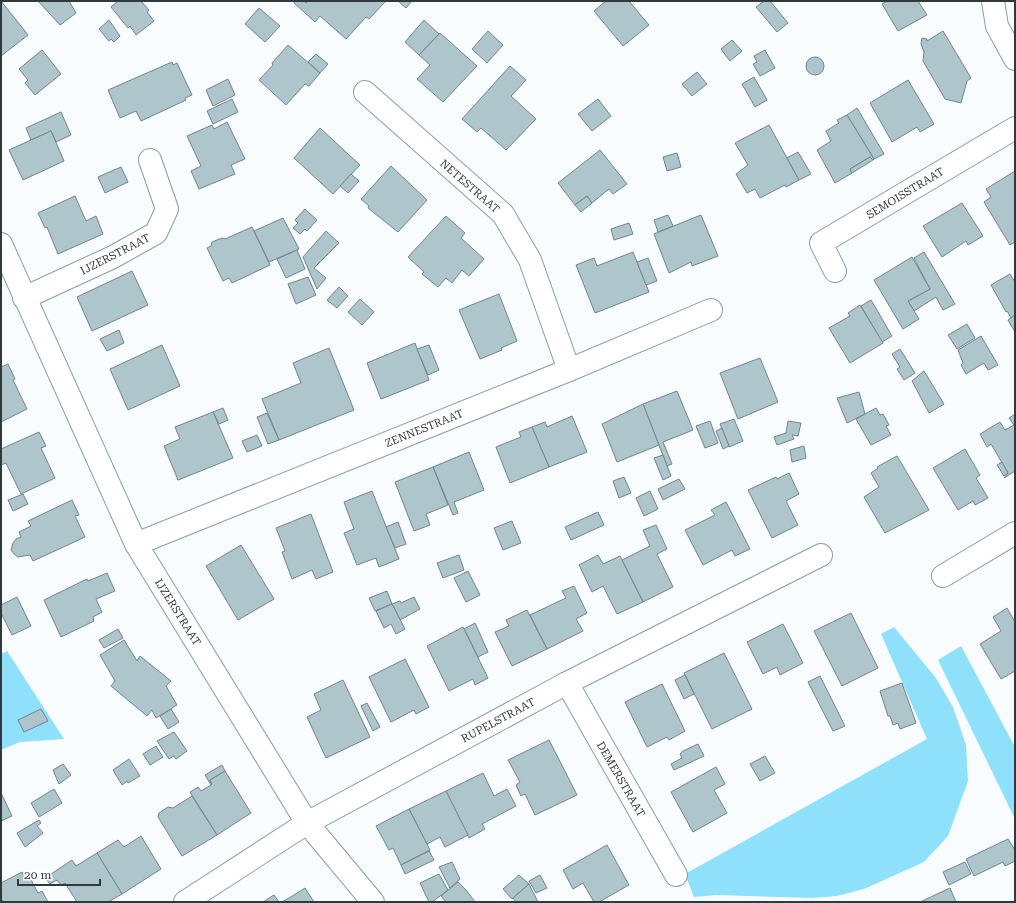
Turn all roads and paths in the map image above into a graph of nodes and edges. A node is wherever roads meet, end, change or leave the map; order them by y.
1 (993, 1) edge
2 (1013, 50) edge
3 (365, 92) dead end
4 (1015, 128) edge
5 (150, 160) dead end
6 (1, 244) edge
7 (835, 271) dead end
8 (24, 298) junction
9 (711, 310) dead end
10 (569, 370) junction
11 (1015, 533) edge
12 (136, 544) junction
13 (821, 555) dead end
14 (943, 576) dead end
15 (567, 683) junction
16 (308, 823) junction
17 (676, 875) dead end
18 (185, 902) edge
19 (373, 902) edge

1 - 2 street
3 - 10 street, NETESTRAAT
4 - 7 street, SEMOISSTRAAT
5 - 8 street, IJZERSTRAAT
6 - 8 street, IJZERSTRAAT
8 - 12 street, IJZERSTRAAT
9 - 10 street, ZENNESTRAAT
10 - 12 street, ZENNESTRAAT
11 - 14 street
12 - 16 street, IJZERSTRAAT
13 - 15 street, RUPELSTRAAT
15 - 16 street, RUPELSTRAAT
15 - 17 street, DEMERSTRAAT
16 - 18 street, RUPELSTRAAT
16 - 19 street, IJZERSTRAAT

